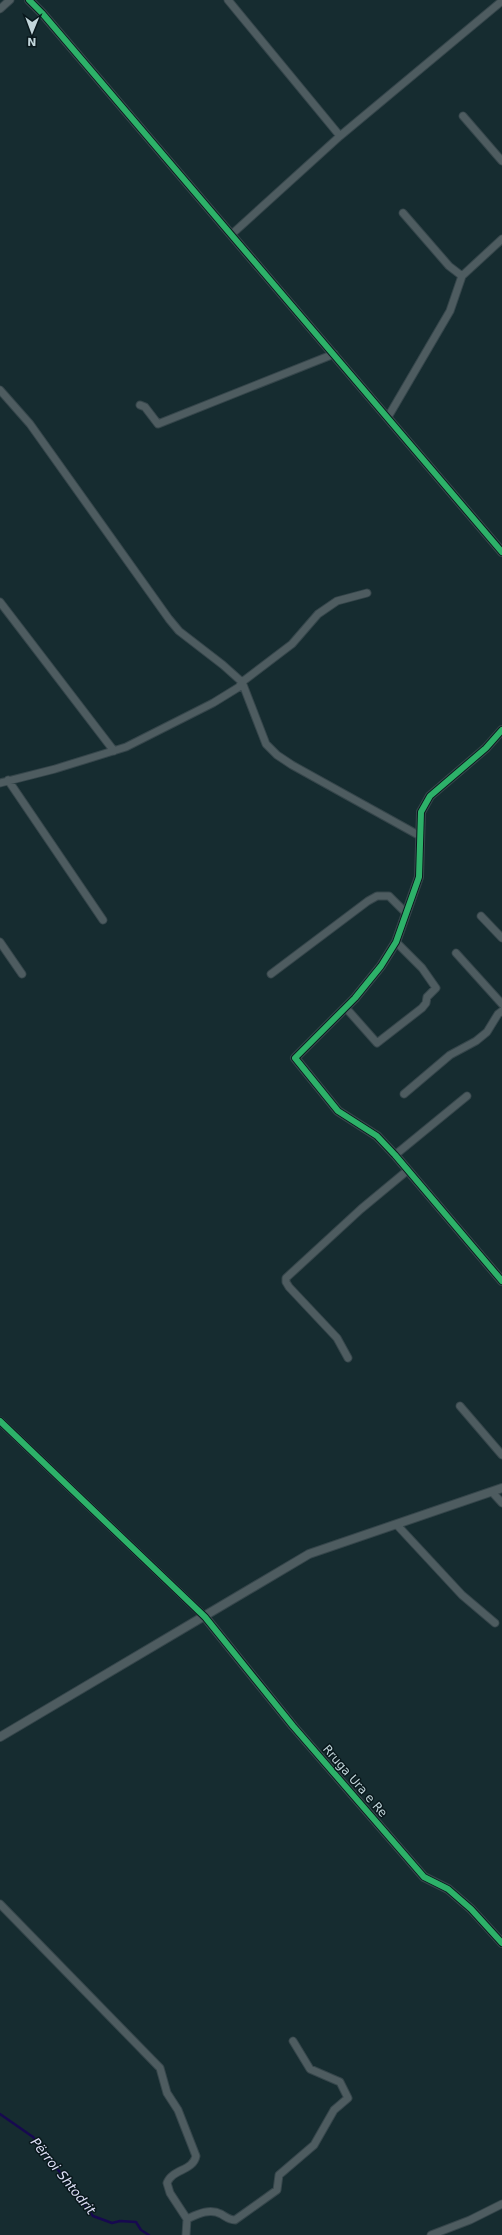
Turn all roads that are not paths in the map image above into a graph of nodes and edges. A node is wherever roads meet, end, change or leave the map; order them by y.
1 (10, 0) edge
2 (29, 0) edge
3 (228, 0) edge
4 (502, 1) edge
5 (0, 9) edge
6 (463, 116) dead end
7 (340, 136) junction
8 (502, 161) edge
9 (403, 213) dead end
10 (232, 234) junction
11 (502, 239) edge
12 (462, 276) junction
13 (334, 354) junction
14 (0, 390) edge
15 (140, 405) dead end
16 (388, 417) junction
17 (502, 552) edge
18 (367, 593) dead end
19 (0, 602) edge
20 (242, 682) junction
21 (502, 730) edge
22 (114, 751) junction
23 (8, 780) junction
24 (0, 783) edge
25 (420, 836) junction
26 (406, 912) junction
27 (481, 916) dead end
28 (103, 920) dead end
29 (502, 938) edge
30 (0, 942) edge
31 (396, 942) junction
32 (456, 953) dead end
33 (22, 974) dead end
34 (271, 974) dead end
35 (502, 1004) edge
36 (346, 1008) junction
37 (502, 1010) edge
38 (404, 1094) dead end
39 (467, 1096) dead end
40 (395, 1155) junction
41 (408, 1170) junction
42 (502, 1281) edge
43 (348, 1358) dead end
44 (460, 1406) dead end
45 (0, 1421) edge
46 (502, 1455) edge
47 (502, 1488) edge
48 (492, 1492) junction
49 (502, 1503) edge
50 (398, 1525) junction
51 (205, 1617) junction
52 (495, 1623) dead end
53 (0, 1738) edge
54 (0, 1904) edge
55 (502, 1943) edge
56 (294, 2041) dead end
57 (502, 2204) edge
58 (188, 2219) junction
59 (186, 2235) edge
60 (431, 2235) edge

1 - 5 street
2 - 10 street
3 - 7 street
4 - 7 street
6 - 8 street
7 - 10 street
9 - 12 street
10 - 13 street
11 - 12 street
12 - 16 street
13 - 15 street
13 - 16 street
14 - 20 street
16 - 17 street
18 - 20 street
19 - 22 street
20 - 22 street
20 - 25 street
21 - 25 street
22 - 23 street
23 - 24 street
23 - 28 street
25 - 26 street
26 - 31 street
26 - 34 street
27 - 29 street
30 - 33 street
31 - 36 street
31 - 36 street
32 - 35 street
36 - 40 street
37 - 38 street
39 - 40 street
40 - 41 street
41 - 42 street
41 - 43 street
44 - 46 street
45 - 51 street
47 - 48 street
48 - 49 street
48 - 50 street
50 - 51 street
50 - 52 street
51 - 53 street
51 - 55 street, Rruga Ura e Re
54 - 58 street
56 - 58 street
57 - 60 street
58 - 59 street

